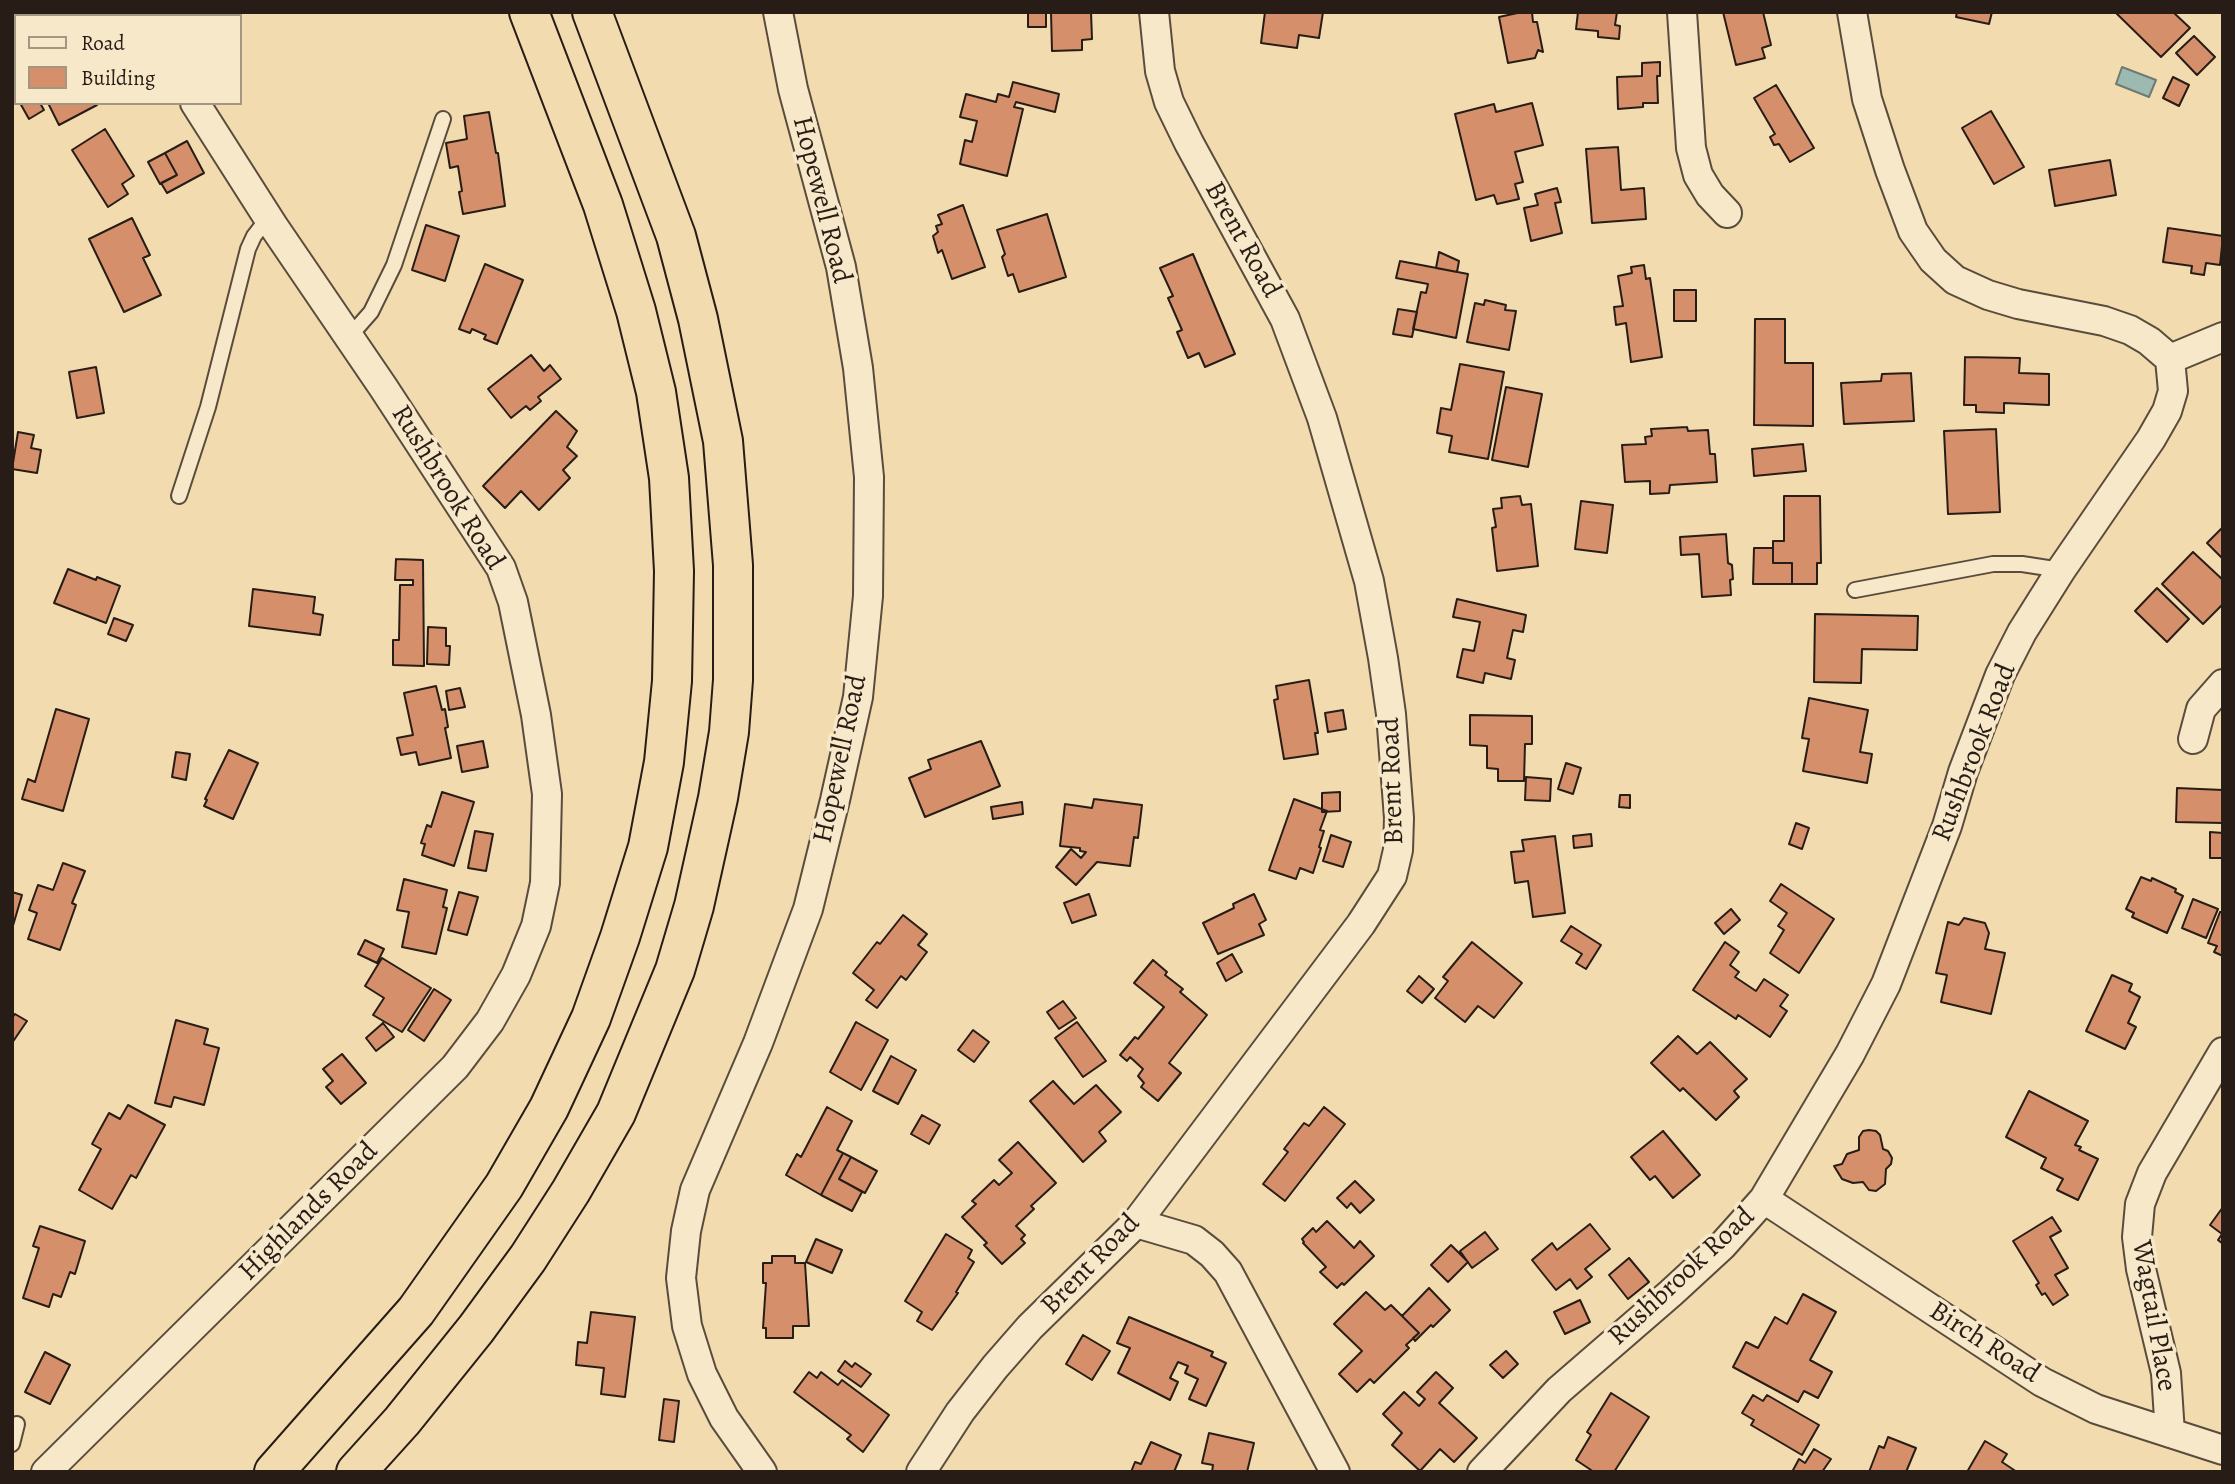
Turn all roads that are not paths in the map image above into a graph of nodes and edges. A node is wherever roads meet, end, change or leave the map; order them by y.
1 (529, 12) edge
2 (592, 12) edge
3 (778, 12) edge
4 (1154, 12) edge
5 (1682, 12) edge
6 (1852, 12) edge
7 (196, 105) edge
8 (443, 119) dead end
9 (1727, 213) dead end
10 (268, 218) junction
11 (349, 337) junction
12 (2223, 337) edge
13 (2170, 359) junction
14 (179, 496) dead end
15 (2061, 570) junction
16 (1855, 590) dead end
17 (2223, 684) edge
18 (2193, 739) dead end
19 (536, 926) joint
20 (2223, 1052) edge
21 (1764, 1199) junction
22 (1136, 1223) junction
23 (17, 1424) dead end
24 (2170, 1433) junction
25 (12, 1444) edge
26 (2223, 1450) edge
27 (46, 1472) edge
28 (274, 1472) edge
29 (356, 1472) edge
30 (762, 1472) edge
31 (922, 1472) edge
32 (1335, 1472) edge
33 (1482, 1472) edge

1 - 28 highway
2 - 29 highway
3 - 30 street, Hopewell Road
4 - 22 street, Brent Road
5 - 9 street
6 - 13 street
7 - 10 street, Rushbrook Road
8 - 11 lane
10 - 11 street, Rushbrook Road
10 - 14 lane
11 - 19 street, Rushbrook Road
12 - 13 street
13 - 15 street, Rushbrook Road
15 - 16 lane
15 - 21 street, Rushbrook Road
17 - 18 street
19 - 27 street, Highlands Road
20 - 24 street, Wagtail Place
21 - 24 street, Birch Road
21 - 33 street, Rushbrook Road
22 - 31 street, Brent Road
22 - 32 street
23 - 25 lane
24 - 26 street, Birch Road

